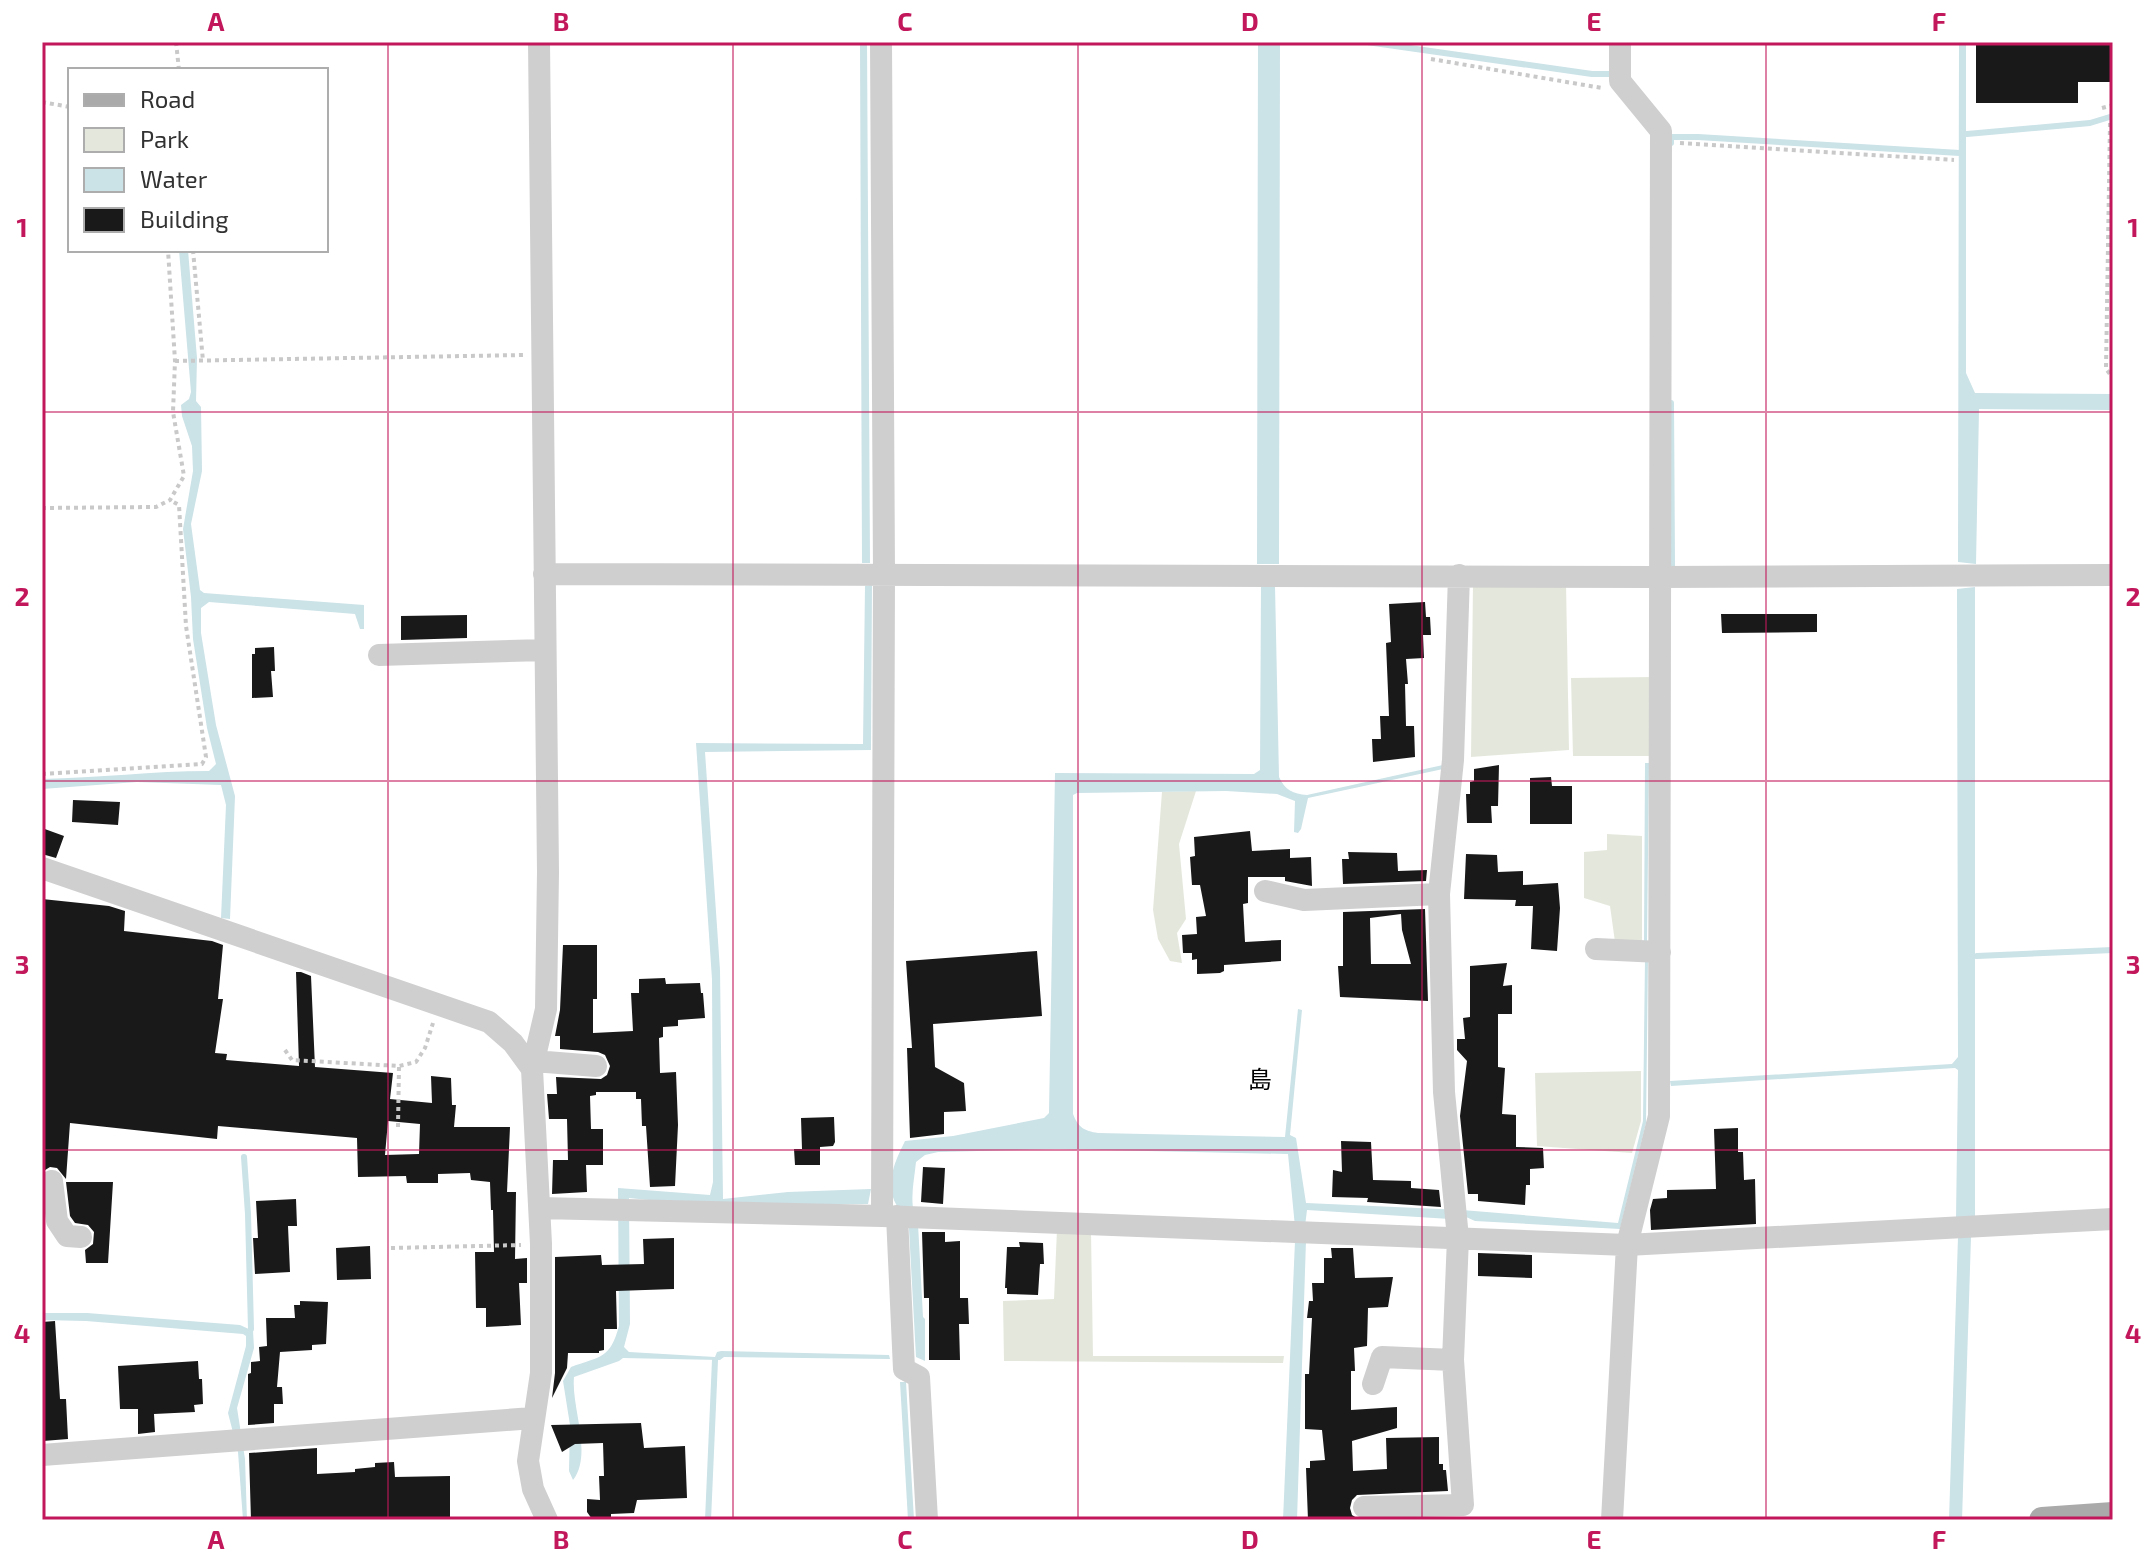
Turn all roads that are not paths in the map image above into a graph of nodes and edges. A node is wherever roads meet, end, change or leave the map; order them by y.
1 (539, 42) edge
2 (881, 42) edge
3 (1620, 42) edge
4 (884, 573) junction
5 (544, 574) junction
6 (1459, 575) junction
7 (2113, 575) edge
8 (1660, 577) junction
9 (545, 650) junction
10 (379, 655) dead end
11 (42, 868) edge
12 (1265, 891) dead end
13 (1439, 894) junction
14 (1596, 949) dead end
15 (1660, 952) junction
16 (533, 1065) junction
17 (596, 1066) dead end
18 (56, 1181) edge
19 (540, 1208) junction
20 (890, 1216) junction
21 (2113, 1219) edge
22 (81, 1237) dead end
23 (1458, 1238) junction
24 (1627, 1245) junction
25 (1453, 1360) junction
26 (1373, 1384) dead end
27 (533, 1418) junction
28 (42, 1455) edge
29 (1364, 1507) dead end
30 (2113, 1515) edge
31 (547, 1520) edge
32 (927, 1520) edge
33 (1612, 1520) edge
34 (2042, 1520) edge

1 - 5 street
2 - 4 street
3 - 8 street
4 - 5 street
4 - 6 street
4 - 20 street
5 - 9 street
6 - 8 street
6 - 13 street
7 - 8 street
8 - 15 street
9 - 10 street
9 - 16 street
11 - 16 street
12 - 13 street
13 - 23 street
14 - 15 street
15 - 24 street
16 - 17 street
16 - 19 street
18 - 22 street
19 - 20 street
19 - 27 street
20 - 23 street
20 - 32 street
21 - 24 street
23 - 24 street
23 - 25 street
24 - 33 street
25 - 26 street
25 - 29 street
27 - 28 street
27 - 31 street
30 - 34 main road

